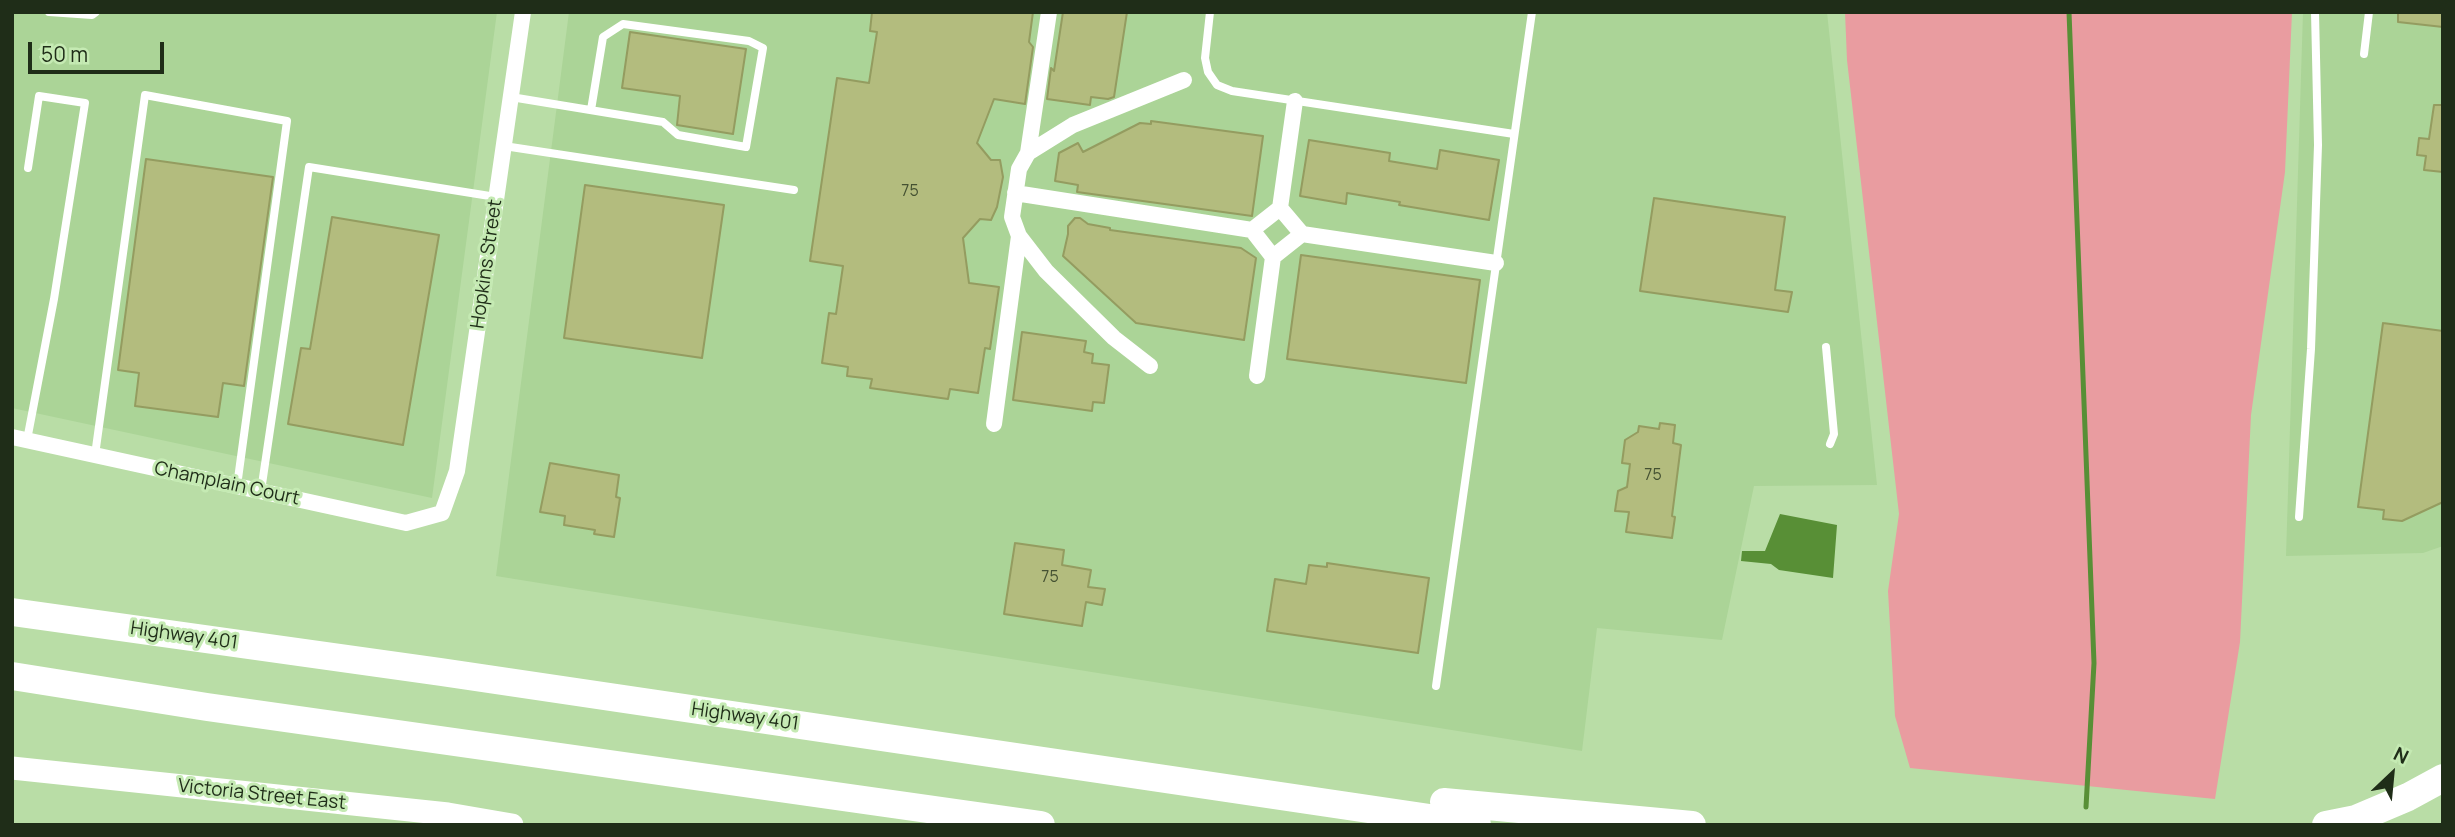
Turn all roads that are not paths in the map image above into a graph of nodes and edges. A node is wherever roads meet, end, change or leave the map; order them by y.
1 (49, 12) edge
2 (96, 12) edge
3 (523, 12) edge
4 (1049, 12) edge
5 (1210, 12) edge
6 (1532, 12) edge
7 (2315, 12) edge
8 (2369, 12) edge
9 (2364, 54) dead end
10 (1184, 80) dead end
11 (511, 97) junction
12 (1295, 101) junction
13 (592, 110) junction
14 (1514, 134) junction
15 (504, 146) junction
16 (1028, 153) junction
17 (28, 168) dead end
18 (794, 190) dead end
19 (1015, 194) junction
20 (496, 197) junction
21 (1280, 208) junction
22 (1252, 230) junction
23 (1302, 234) junction
24 (1018, 236) junction
25 (1273, 257) junction
26 (1496, 263) junction
27 (1826, 347) dead end
28 (1150, 366) dead end
29 (1257, 376) dead end
30 (994, 425) dead end
31 (20, 439) edge
32 (1830, 444) dead end
33 (95, 455) junction
34 (237, 486) junction
35 (261, 491) junction
36 (442, 513) joint
37 (2299, 517) dead end
38 (12, 612) edge
39 (12, 676) edge
40 (1436, 686) dead end
41 (12, 768) edge
42 (2443, 778) edge
43 (1201, 784) junction
44 (447, 820) edge
45 (512, 825) edge
46 (1041, 825) edge
47 (1477, 825) edge
48 (1692, 825) edge
49 (2326, 825) edge

1 - 2 lane
3 - 11 street, Hopkins Street
4 - 16 street
5 - 12 lane
6 - 14 lane
7 - 37 lane
8 - 9 lane
10 - 16 street
11 - 13 lane
11 - 15 street, Hopkins Street
12 - 14 lane
12 - 21 street
13 - 13 lane
14 - 26 lane
15 - 18 lane
15 - 20 street, Hopkins Street
16 - 19 street
17 - 31 lane
19 - 22 street
19 - 24 street
20 - 35 lane
20 - 36 street, Hopkins Street
21 - 22 street
21 - 23 street
22 - 25 street
23 - 25 street
23 - 26 street
24 - 28 street
24 - 30 street
25 - 29 street
26 - 40 lane
27 - 32 lane
31 - 33 street, Champlain Court
33 - 34 street, Champlain Court
33 - 34 lane
34 - 35 street, Champlain Court
35 - 36 street, Champlain Court
38 - 43 highway, Highway 401
39 - 46 highway
41 - 44 main road, Victoria Street East
42 - 49 highway
43 - 47 highway, Highway 401
43 - 48 highway
44 - 45 main road, Victoria Street East

